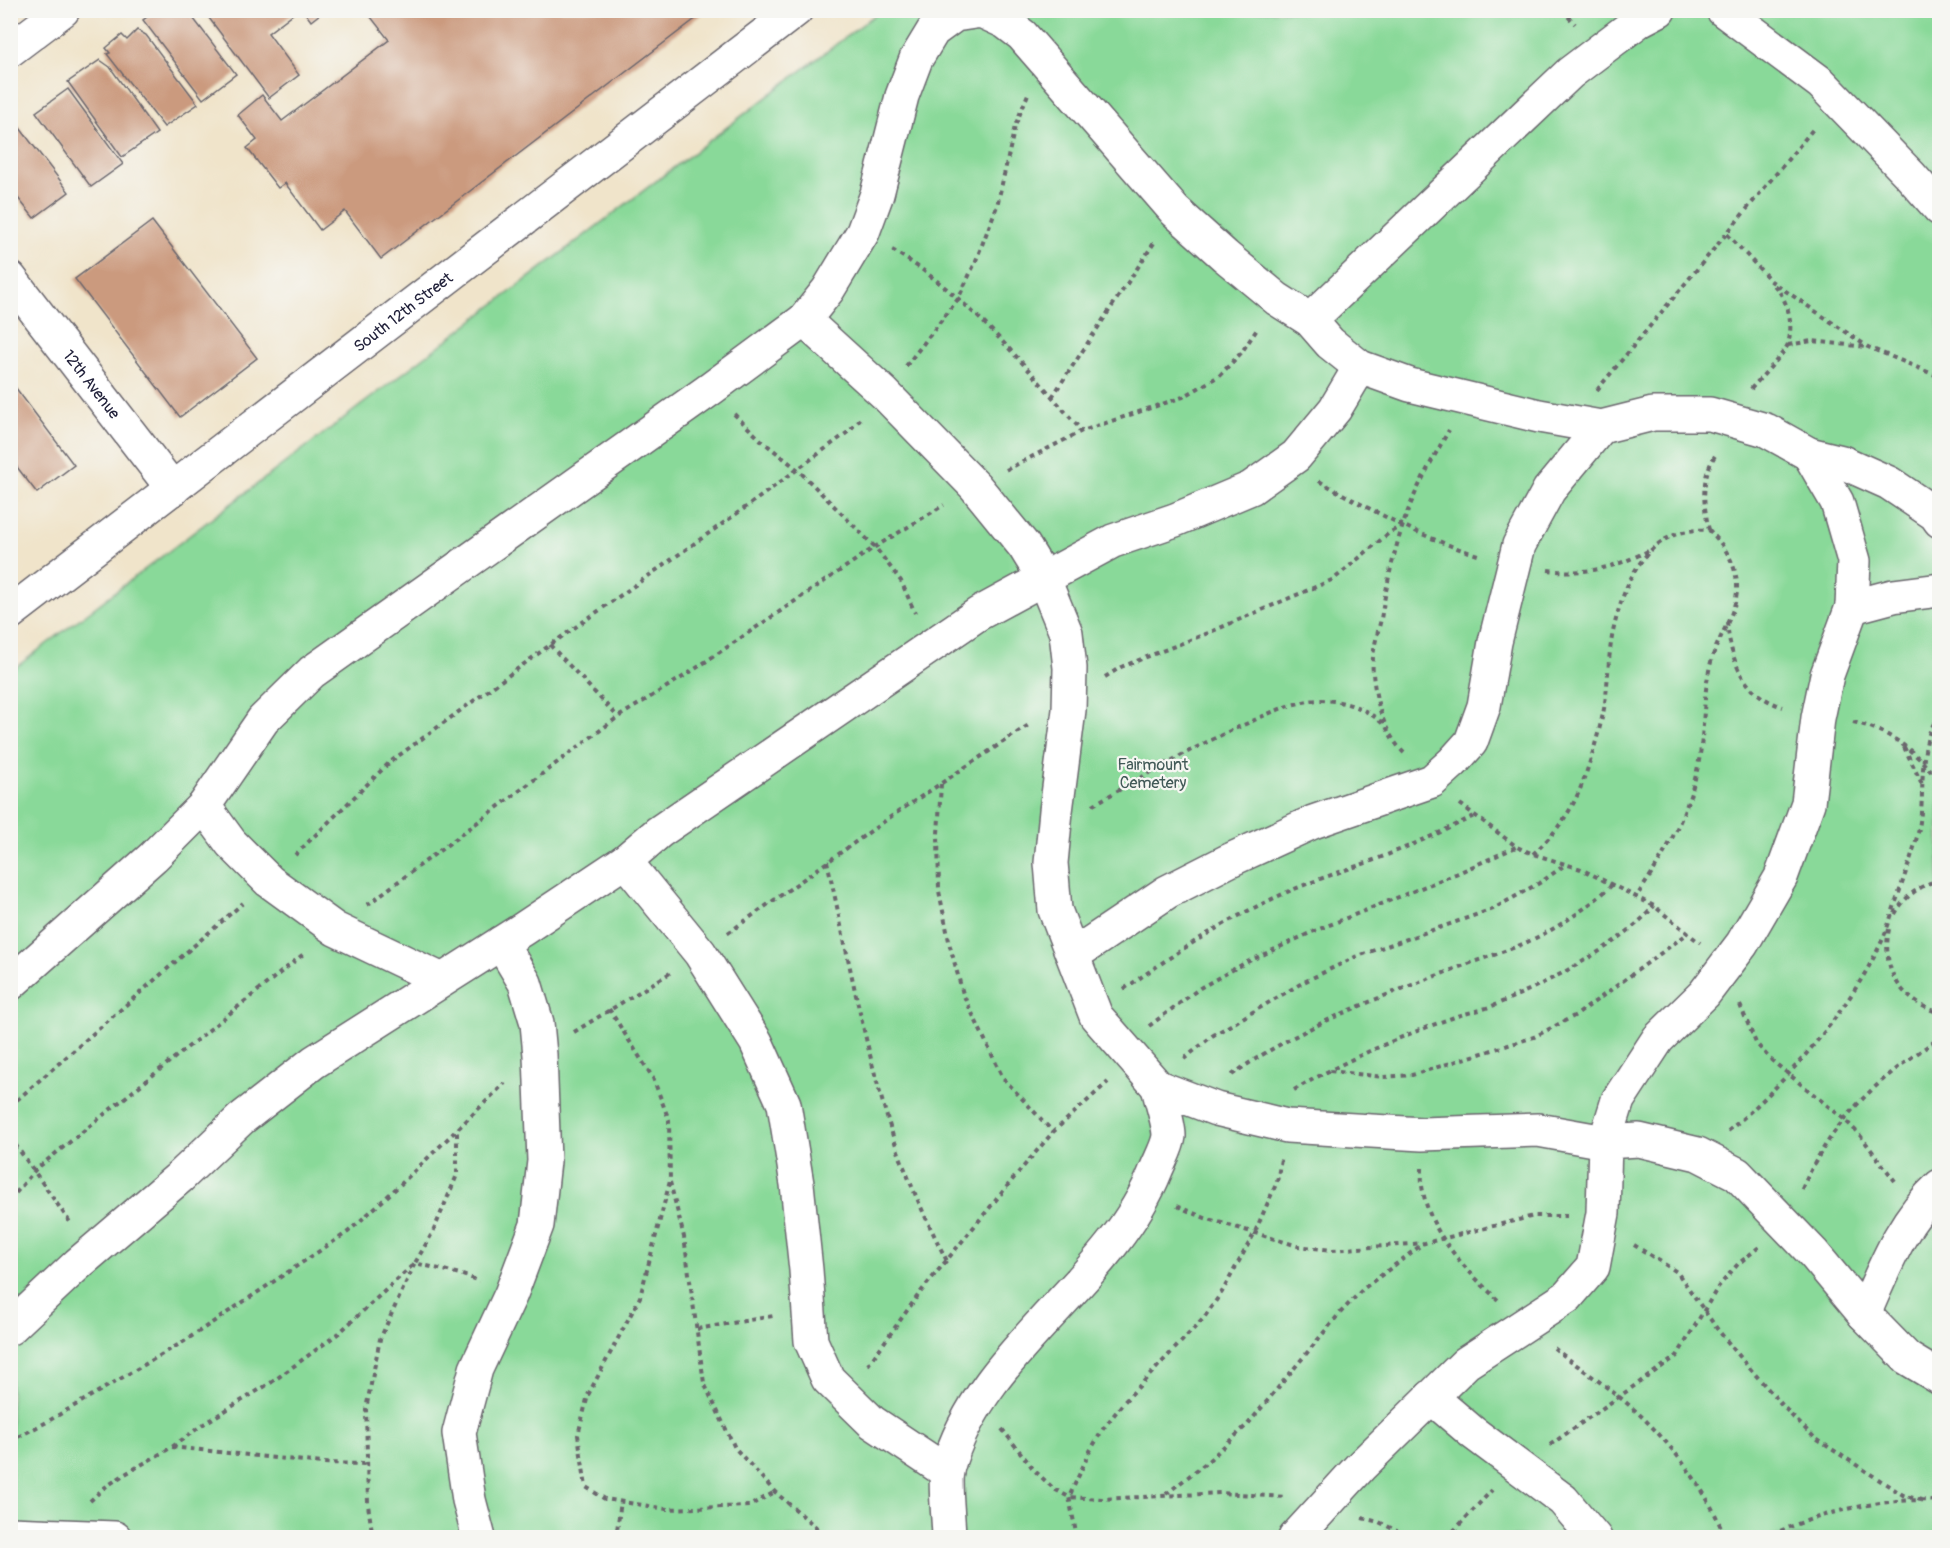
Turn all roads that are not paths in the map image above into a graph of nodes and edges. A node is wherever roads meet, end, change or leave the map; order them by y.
1 (63, 10) edge
2 (796, 10) edge
3 (1659, 10) edge
4 (1723, 10) edge
5 (10, 50) edge
6 (1940, 209) edge
7 (10, 278) edge
8 (804, 320) junction
9 (1310, 320) junction
10 (1360, 367) junction
11 (1601, 427) junction
12 (1809, 454) junction
13 (173, 489) junction
14 (1940, 521) edge
15 (1043, 577) junction
16 (1940, 590) edge
17 (1852, 607) junction
18 (10, 613) edge
19 (204, 806) junction
20 (625, 861) junction
21 (501, 942) junction
22 (1073, 956) junction
23 (442, 980) junction
24 (10, 984) edge
25 (1167, 1076) junction
26 (1605, 1142) junction
27 (1940, 1186) edge
28 (1864, 1314) junction
29 (10, 1328) edge
30 (1940, 1378) edge
31 (1431, 1397) junction
32 (946, 1472) junction
33 (10, 1534) edge
34 (115, 1538) edge
35 (479, 1538) edge
36 (949, 1538) edge
37 (1295, 1538) edge
38 (1595, 1538) edge

1 - 5 street
2 - 13 street, South 12th Street
3 - 9 street
4 - 6 street
7 - 13 street, 12th Avenue
8 - 9 street
8 - 15 street
8 - 19 street
9 - 10 street
10 - 11 street
10 - 15 street
11 - 12 street
11 - 22 street
12 - 14 street
12 - 17 street
13 - 18 street, South 12th Street
15 - 20 street
15 - 22 street
16 - 17 street
17 - 26 street
19 - 23 street
19 - 24 street
20 - 21 street
20 - 32 street
21 - 23 street
21 - 35 street
22 - 25 street
23 - 29 street
25 - 26 street
25 - 32 street
26 - 28 street
26 - 31 street
27 - 28 street
28 - 30 street
31 - 37 street
31 - 38 street
32 - 36 street
33 - 34 street

